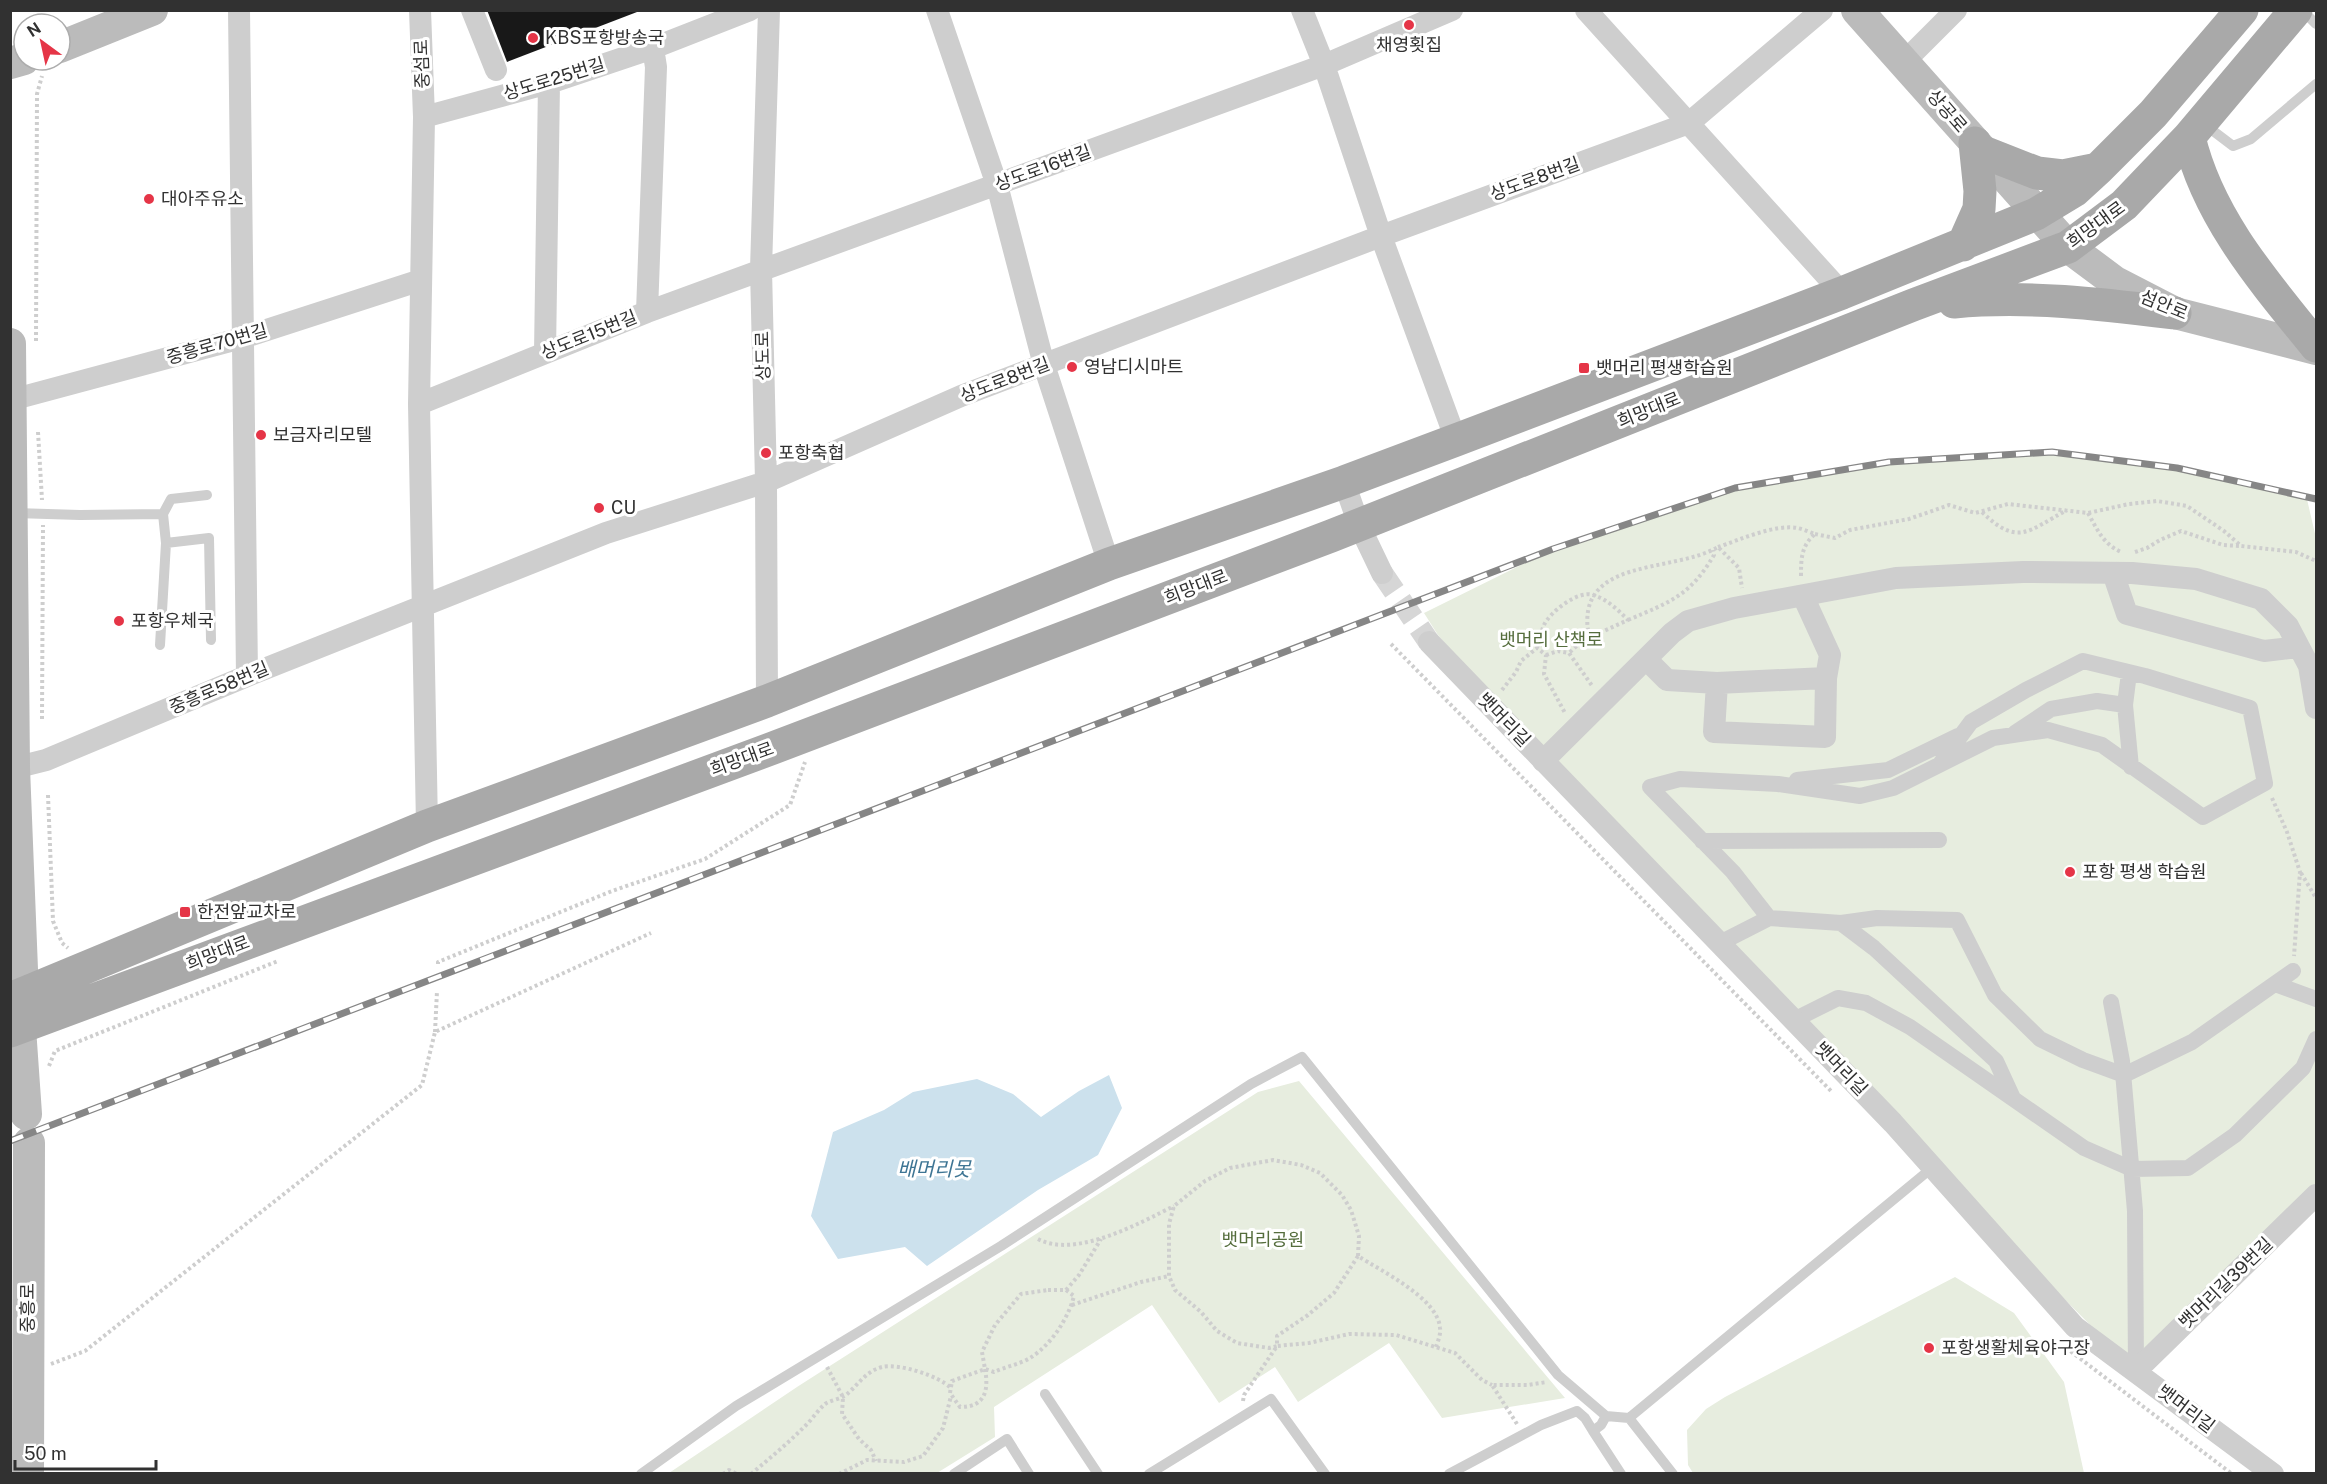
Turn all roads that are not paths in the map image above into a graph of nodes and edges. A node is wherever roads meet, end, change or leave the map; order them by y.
1 (152, 10) edge
2 (239, 10) edge
3 (420, 10) edge
4 (472, 10) edge
5 (750, 10) edge
6 (769, 10) edge
7 (937, 10) edge
8 (1302, 10) edge
9 (1452, 10) edge
10 (1586, 10) edge
11 (1822, 10) edge
12 (1857, 10) edge
13 (1956, 10) edge
14 (2242, 10) edge
15 (2296, 10) edge
16 (2302, 10) edge
17 (2316, 24) edge
18 (72, 41) edge
19 (653, 48) junction
20 (1904, 62) junction
21 (1324, 65) junction
22 (496, 70) dead end
23 (549, 83) junction
24 (2316, 84) edge
25 (424, 117) junction
26 (1689, 123) junction
27 (2195, 130) junction
28 (1979, 148) junction
29 (2098, 169) junction
30 (998, 185) junction
31 (2036, 214) junction
32 (1381, 236) junction
33 (1963, 245) junction
34 (2068, 247) junction
35 (761, 269) junction
36 (421, 280) junction
37 (1842, 293) junction
38 (1913, 305) junction
39 (647, 312) junction
40 (2175, 313) junction
41 (242, 338) junction
42 (10, 345) edge
43 (2316, 347) edge
44 (545, 353) junction
45 (1044, 365) junction
46 (12, 400) edge
47 (419, 404) junction
48 (1456, 440) junction
49 (766, 482) junction
50 (1344, 483) junction
51 (207, 495) dead end
52 (12, 513) edge
53 (163, 514) junction
54 (1359, 525) junction
55 (166, 543) junction
56 (1110, 564) junction
57 (1382, 573) tunnel mouth
58 (2113, 573) junction
59 (1803, 596) junction
60 (423, 605) junction
61 (211, 640) dead end
62 (1429, 642) tunnel mouth
63 (160, 645) dead end
64 (2299, 647) junction
65 (1646, 659) junction
66 (2129, 673) junction
67 (247, 676) junction
68 (1826, 678) junction
69 (1717, 683) junction
70 (767, 701) junction
71 (2125, 705) junction
72 (2316, 708) edge
73 (1961, 735) junction
74 (2012, 735) junction
75 (1543, 761) junction
76 (1940, 764) junction
77 (2131, 766) junction
78 (14, 768) junction
79 (1778, 784) junction
80 (427, 826) junction
81 (1702, 840) junction
82 (1939, 840) dead end
83 (1769, 918) junction
84 (1841, 923) junction
85 (1719, 943) junction
86 (2294, 971) road end
87 (2275, 984) junction
88 (2316, 999) edge
89 (2111, 1002) dead end
90 (16, 1013) edge
91 (1794, 1020) junction
92 (2316, 1039) edge
93 (2124, 1075) junction
94 (2015, 1101) junction
95 (1933, 1167) junction
96 (2132, 1169) junction
97 (2316, 1195) edge
98 (2136, 1371) junction
99 (1045, 1394) dead end
100 (1606, 1416) junction
101 (1629, 1418) junction
102 (1593, 1431) junction
103 (28, 1473) edge
104 (641, 1473) edge
105 (954, 1473) edge
106 (1029, 1473) edge
107 (1098, 1473) edge
108 (1149, 1473) edge
109 (1325, 1473) edge
110 (1449, 1473) edge
111 (1621, 1473) edge
112 (1673, 1473) edge
113 (2273, 1473) edge

1 - 18 main road
2 - 41 street
3 - 25 street, 중섬로
4 - 22 street
5 - 19 street, 상도로25번길
6 - 35 street, 상도로
7 - 30 street
8 - 21 street
9 - 21 street, 상도로16번길
10 - 26 street
11 - 26 street, 상도로8번길
12 - 20 main road, 상공로
13 - 20 street
14 - 29 main road, 희망대로
15 - 27 main road, 희망대로
16 - 17 lane
19 - 23 street, 상도로25번길
19 - 39 street
20 - 28 main road, 상공로
21 - 30 street, 상도로16번길
21 - 32 street
23 - 25 street, 상도로25번길
23 - 44 street
24 - 27 lane
25 - 36 street, 중섬로
26 - 32 street, 상도로8번길
26 - 37 street
27 - 34 main road, 희망대로
27 - 43 main road
28 - 29 main road
28 - 31 main road, 상공로
28 - 33 main road
29 - 31 main road, 희망대로
30 - 35 street, 상도로16번길
30 - 45 street
31 - 33 main road, 희망대로
31 - 34 main road, 섬안로
32 - 45 street, 상도로8번길
32 - 48 street
33 - 37 main road, 희망대로
34 - 38 main road, 희망대로
34 - 40 main road, 섬안로
35 - 39 street, 상도로15번길
35 - 49 street, 상도로
36 - 41 street, 중흥로70번길
36 - 47 street
37 - 48 main road, 희망대로
38 - 40 main road
38 - 54 main road, 희망대로
39 - 44 street, 상도로15번길
40 - 43 main road, 섬안로
41 - 46 street, 중흥로70번길
41 - 67 street
42 - 46 main road, 중흥로
44 - 47 street, 상도로15번길
45 - 49 street, 상도로8번길
45 - 56 street
46 - 52 main road, 중흥로
47 - 60 street
48 - 50 main road, 희망대로
49 - 60 street, 중흥로58번길
49 - 70 street, 상도로
50 - 54 street
50 - 56 main road, 희망대로
51 - 53 lane
52 - 53 lane
52 - 78 main road, 중흥로
53 - 55 lane
54 - 57 street
54 - 90 main road, 희망대로
55 - 61 lane
55 - 63 lane
56 - 70 main road, 희망대로
58 - 59 street
58 - 64 street
58 - 64 street
59 - 65 street
59 - 68 street
60 - 67 street, 중흥로58번길
60 - 80 street
62 - 75 street, 뱃머리길
64 - 72 street
65 - 69 street
65 - 75 street
66 - 71 street
66 - 73 street
66 - 77 street
67 - 78 street, 중흥로58번길
68 - 69 street
68 - 69 street
70 - 80 main road, 희망대로
71 - 74 street
71 - 77 street
73 - 76 street
73 - 79 street
74 - 76 street
74 - 77 street
75 - 85 street, 뱃머리길
76 - 79 street
78 - 90 main road, 중흥로
79 - 81 street
80 - 90 main road, 희망대로
81 - 82 street
81 - 83 street
83 - 84 street
83 - 85 street
84 - 93 street
84 - 94 street
85 - 91 street, 뱃머리길
86 - 87 street
87 - 88 street
87 - 93 street
89 - 93 street
90 - 103 main road, 중흥로
91 - 94 street
91 - 95 street, 뱃머리길
92 - 96 street
93 - 96 street
94 - 96 street
95 - 98 street, 뱃머리길
95 - 101 lane
96 - 98 street
97 - 98 street, 뱃머리길39번길
98 - 113 street, 뱃머리길
99 - 107 lane
100 - 101 lane
100 - 102 lane
100 - 104 lane
101 - 112 lane
102 - 110 lane
102 - 111 lane
105 - 106 lane
108 - 109 lane

